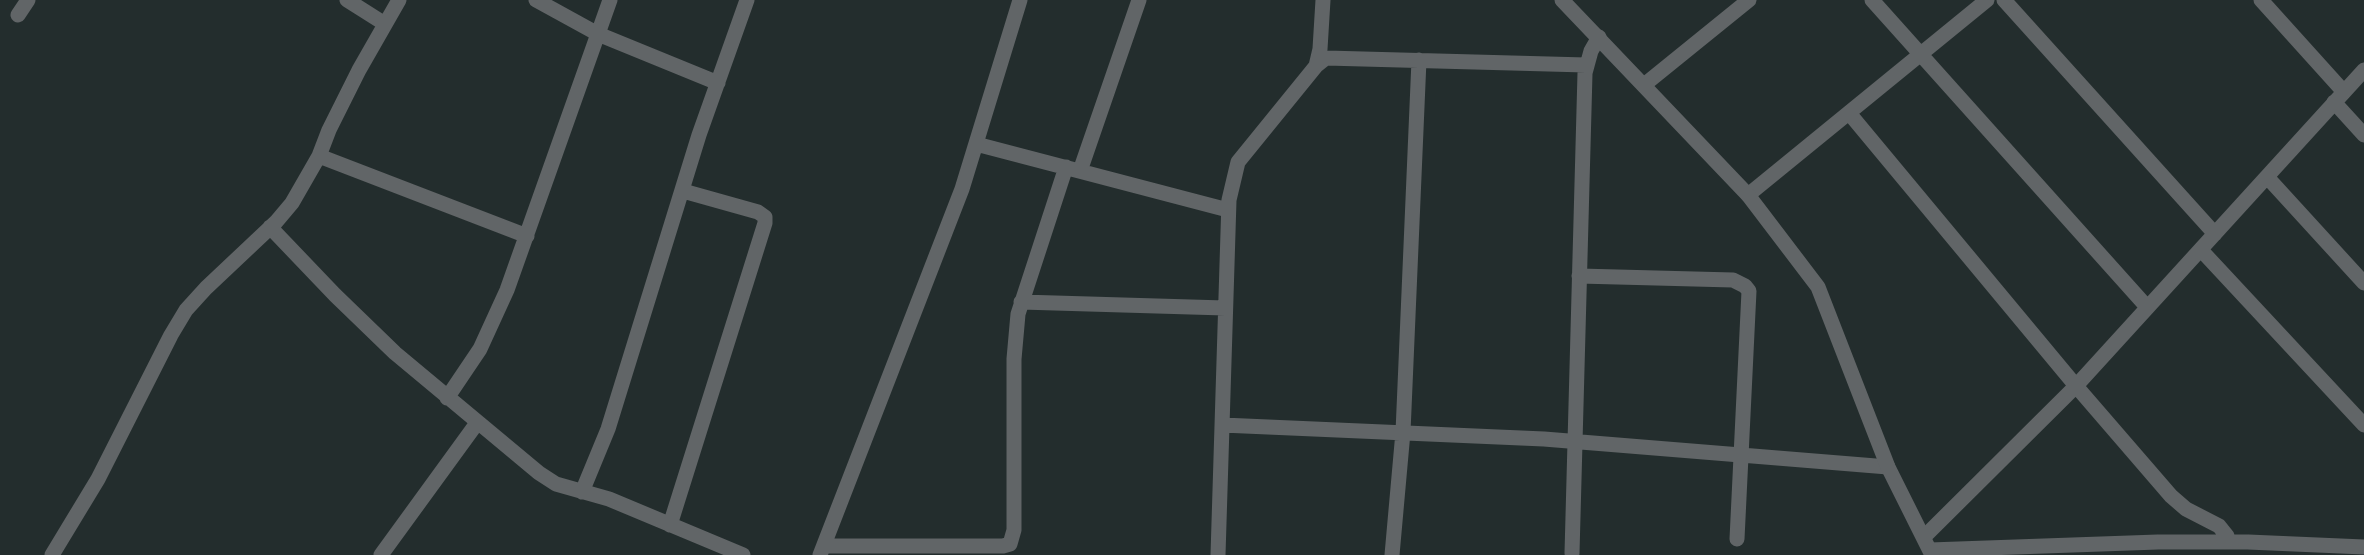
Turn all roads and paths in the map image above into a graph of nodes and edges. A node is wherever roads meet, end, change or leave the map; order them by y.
1 (28, 0) edge
2 (347, 0) edge
3 (399, 0) edge
4 (536, 0) edge
5 (610, 0) edge
6 (747, 0) edge
7 (1138, 0) edge
8 (1323, 0) edge
9 (1562, 0) edge
10 (1749, 0) edge
11 (1872, 0) edge
12 (1987, 0) edge
13 (2004, 0) edge
14 (2261, 0) edge
15 (1014, 2) edge
16 (18, 15) dead end
17 (385, 24) junction
18 (598, 34) junction
19 (1599, 37) junction
20 (1921, 54) junction
21 (1419, 60) junction
22 (1586, 64) junction
23 (1316, 66) junction
24 (2364, 70) edge
25 (718, 83) junction
26 (1644, 85) junction
27 (2339, 97) junction
28 (1849, 113) junction
29 (2364, 135) edge
30 (976, 144) junction
31 (319, 156) junction
32 (1073, 169) junction
33 (2268, 178) junction
34 (683, 191) junction
35 (1748, 195) junction
36 (1228, 210) junction
37 (270, 227) junction
38 (2215, 234) junction
39 (527, 236) junction
40 (2201, 249) junction
41 (1579, 276) junction
42 (2364, 283) edge
43 (1021, 303) junction
44 (2147, 307) junction
45 (1226, 308) junction
46 (2076, 386) junction
47 (447, 398) junction
48 (477, 423) junction
49 (1222, 425) junction
50 (2364, 425) edge
51 (1403, 432) junction
52 (1575, 441) junction
53 (1740, 455) junction
54 (1888, 467) junction
55 (582, 492) junction
56 (670, 525) junction
57 (1737, 539) dead end
58 (2229, 542) junction
59 (1929, 547) edge
60 (2364, 547) edge
61 (822, 551) edge
62 (1572, 553) dead end
63 (52, 555) edge
64 (381, 555) edge
65 (743, 555) edge
66 (1218, 555) edge
67 (1392, 555) edge

1 - 16 street
2 - 17 street
3 - 17 street
4 - 18 street
5 - 18 street
6 - 25 street
7 - 32 street
8 - 23 street
9 - 19 street
10 - 26 street
11 - 20 street
12 - 20 street
13 - 38 street
14 - 27 street
15 - 30 street
17 - 31 street
18 - 25 street
18 - 39 street
19 - 22 street
19 - 26 street
20 - 28 street
20 - 44 street
21 - 22 street
21 - 23 street
21 - 51 street
22 - 41 street
23 - 36 street
24 - 27 street
25 - 34 street
26 - 35 street
27 - 29 street
27 - 33 street
28 - 35 street
28 - 46 street
30 - 32 street
30 - 61 street
31 - 37 street
31 - 39 street
32 - 36 street
32 - 43 street
33 - 38 street
33 - 42 street
34 - 55 street
34 - 56 street
35 - 54 street
36 - 45 street
37 - 47 street
37 - 63 street
38 - 40 street
39 - 47 street
40 - 44 street
40 - 50 street
41 - 52 street
41 - 53 street
43 - 45 street
43 - 61 street
44 - 46 street
45 - 49 street
46 - 58 street
46 - 59 street
47 - 48 street
48 - 55 street
48 - 64 street
49 - 51 street
49 - 66 street
51 - 52 street
51 - 67 street
52 - 53 street
52 - 62 street
53 - 54 street
53 - 57 street
54 - 59 street
55 - 56 street
56 - 65 street
58 - 59 street
58 - 60 street

